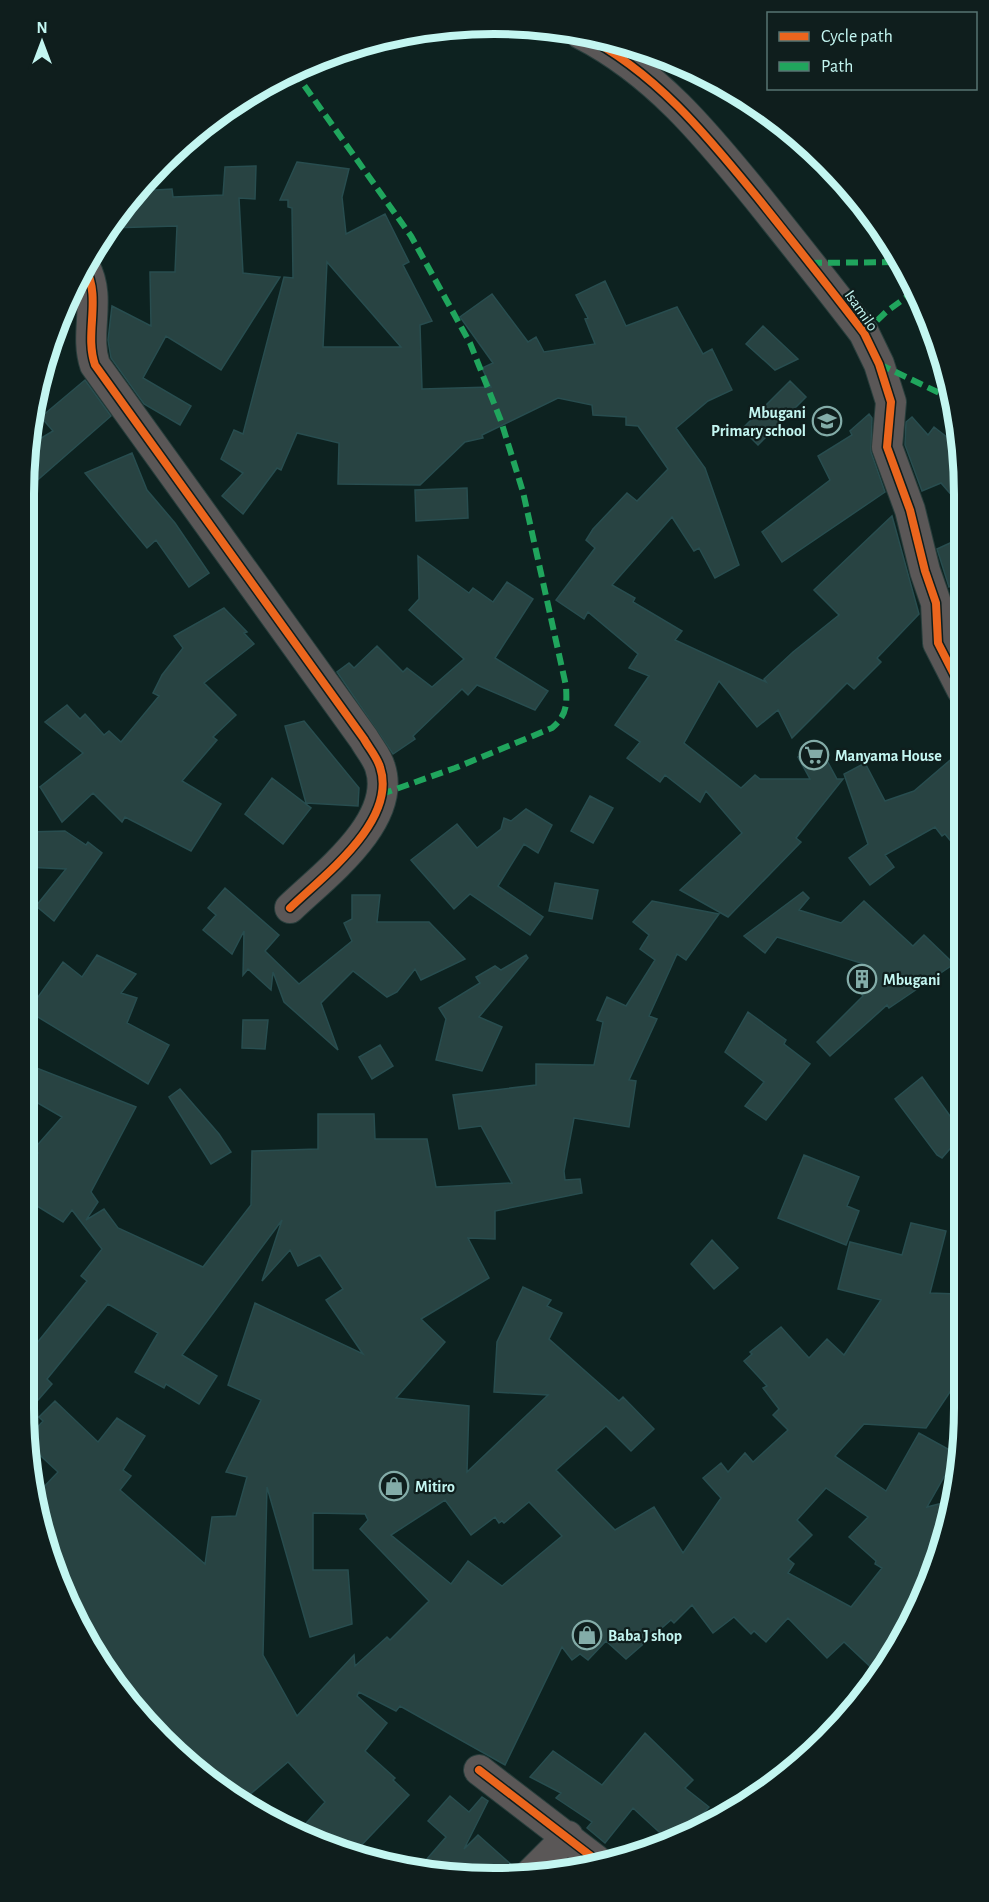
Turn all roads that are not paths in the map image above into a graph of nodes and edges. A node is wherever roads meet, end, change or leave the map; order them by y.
1 (610, 49) edge
2 (88, 279) edge
3 (954, 674) edge
4 (290, 908) dead end
5 (479, 1770) dead end
6 (568, 1836) junction
7 (593, 1857) edge
8 (538, 1866) edge

1 - 3 street, Isamilo
2 - 4 street
5 - 6 street
6 - 7 street
6 - 8 street

